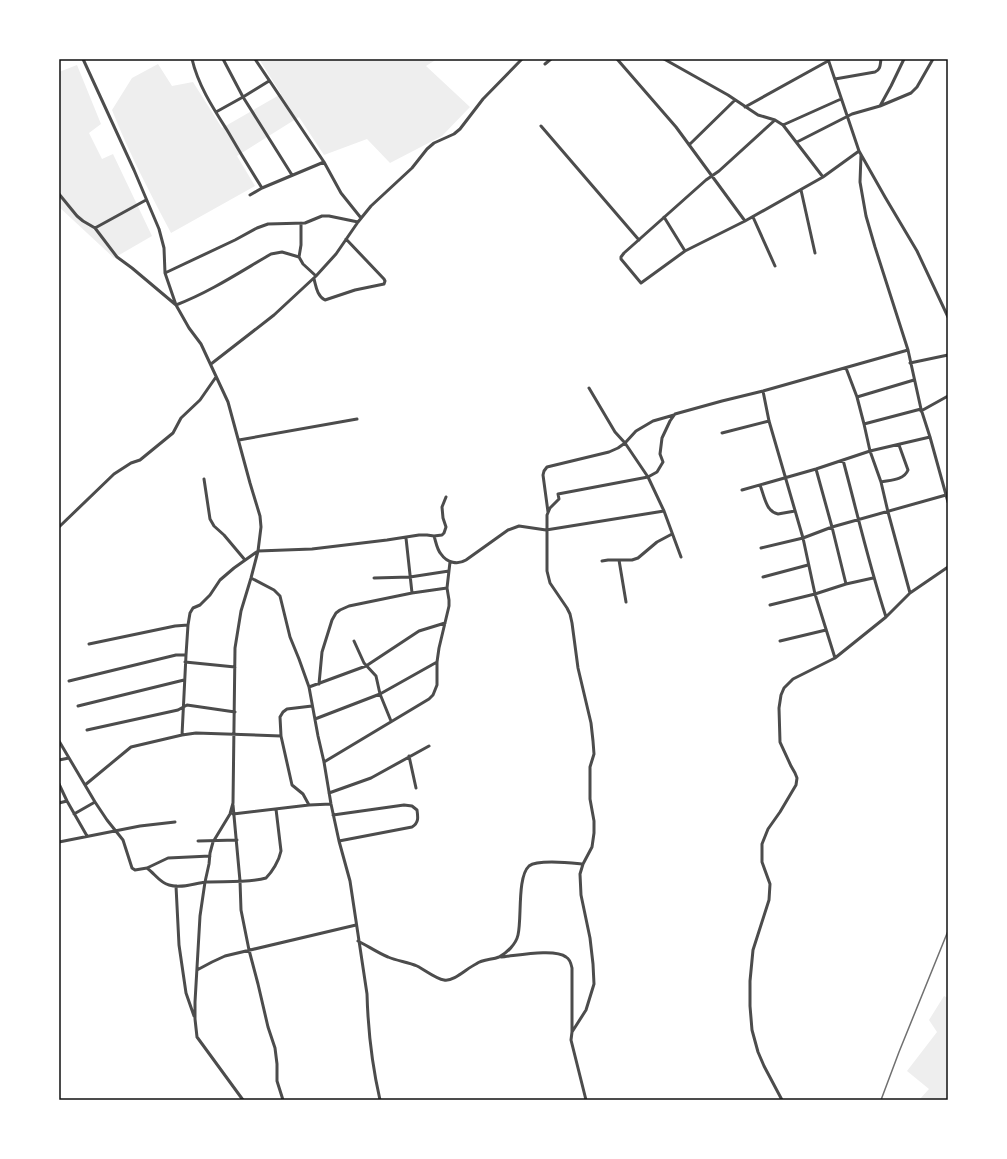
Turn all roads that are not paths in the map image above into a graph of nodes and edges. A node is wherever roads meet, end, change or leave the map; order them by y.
1 (83, 59) edge
2 (192, 59) edge
3 (223, 59) edge
4 (255, 59) edge
5 (522, 59) edge
6 (550, 59) edge
7 (617, 59) edge
8 (664, 59) edge
9 (881, 59) edge
10 (904, 59) edge
11 (933, 59) edge
12 (828, 60) edge
13 (545, 64) dead end
14 (835, 79) junction
15 (269, 81) junction
16 (243, 97) junction
17 (841, 99) junction
18 (734, 100) junction
19 (880, 106) junction
20 (745, 107) junction
21 (216, 112) junction
22 (847, 117) junction
23 (775, 120) junction
24 (783, 125) junction
25 (541, 126) dead end
26 (797, 142) junction
27 (689, 144) junction
28 (859, 151) junction
29 (861, 155) junction
30 (324, 162) junction
31 (292, 175) junction
32 (712, 176) junction
33 (823, 177) junction
34 (262, 188) junction
35 (801, 190) junction
36 (59, 194) edge
37 (250, 196) dead end
38 (146, 200) junction
39 (664, 217) junction
40 (753, 217) junction
41 (361, 218) junction
42 (745, 221) junction
43 (358, 222) junction
44 (301, 223) junction
45 (95, 228) junction
46 (346, 239) junction
47 (638, 240) junction
48 (685, 251) junction
49 (815, 253) dead end
50 (299, 257) junction
51 (776, 266) dead end
52 (165, 273) junction
53 (315, 277) junction
54 (176, 305) junction
55 (948, 317) edge
56 (908, 350) junction
57 (948, 355) edge
58 (910, 363) junction
59 (211, 364) junction
60 (846, 368) junction
61 (216, 377) junction
62 (914, 380) junction
63 (589, 388) dead end
64 (763, 391) junction
65 (948, 396) edge
66 (857, 397) junction
67 (921, 410) junction
68 (675, 414) junction
69 (357, 419) dead end
70 (770, 421) junction
71 (864, 424) junction
72 (722, 433) dead end
73 (930, 437) junction
74 (239, 440) junction
75 (625, 443) junction
76 (899, 445) junction
77 (870, 451) junction
78 (843, 460) junction
79 (816, 469) junction
80 (648, 476) junction
81 (786, 477) junction
82 (204, 479) dead end
83 (882, 482) junction
84 (760, 485) junction
85 (742, 490) dead end
86 (946, 495) junction
87 (446, 498) dead end
88 (948, 502) edge
89 (664, 510) junction
90 (795, 511) junction
91 (548, 512) junction
92 (888, 512) junction
93 (859, 519) junction
94 (59, 527) edge
95 (832, 527) junction
96 (546, 530) junction
97 (672, 534) junction
98 (434, 536) junction
99 (406, 538) junction
100 (802, 538) junction
101 (761, 548) dead end
102 (258, 551) junction
103 (681, 557) dead end
104 (245, 560) junction
105 (619, 560) junction
106 (602, 561) dead end
107 (450, 562) junction
108 (808, 565) junction
109 (948, 567) edge
110 (449, 571) junction
111 (410, 577) junction
112 (763, 577) dead end
113 (251, 578) junction
114 (374, 578) dead end
115 (874, 578) junction
116 (846, 584) junction
117 (447, 588) junction
118 (910, 593) junction
119 (412, 594) junction
120 (816, 594) junction
121 (626, 602) dead end
122 (770, 605) dead end
123 (886, 617) junction
124 (445, 623) junction
125 (188, 625) junction
126 (826, 630) junction
127 (354, 641) dead end
128 (780, 641) dead end
129 (89, 644) dead end
130 (186, 655) junction
131 (835, 658) junction
132 (185, 662) junction
133 (437, 662) junction
134 (366, 666) junction
135 (235, 667) junction
136 (184, 680) junction
137 (70, 681) dead end
138 (319, 684) junction
139 (309, 687) junction
140 (380, 694) junction
141 (78, 706) dead end
142 (312, 706) junction
143 (183, 708) junction
144 (235, 712) junction
145 (316, 719) junction
146 (390, 722) junction
147 (88, 730) dead end
148 (182, 735) junction
149 (234, 735) junction
150 (281, 736) junction
151 (59, 741) edge
152 (429, 746) dead end
153 (409, 756) junction
154 (69, 758) junction
155 (59, 760) edge
156 (324, 762) junction
157 (59, 784) edge
158 (85, 785) junction
159 (416, 788) dead end
160 (329, 793) junction
161 (67, 801) junction
162 (95, 802) junction
163 (59, 803) edge
164 (233, 803) junction
165 (331, 804) junction
166 (309, 805) junction
167 (276, 809) junction
168 (234, 813) junction
169 (74, 814) junction
170 (230, 814) junction
171 (333, 815) junction
172 (175, 822) dead end
173 (117, 831) junction
174 (87, 836) junction
175 (214, 840) junction
176 (236, 840) junction
177 (198, 841) dead end
178 (339, 841) junction
179 (59, 842) edge
180 (210, 856) junction
181 (583, 864) junction
182 (147, 868) junction
183 (240, 881) junction
184 (205, 882) junction
185 (176, 886) junction
186 (356, 925) junction
187 (358, 941) junction
188 (248, 950) junction
189 (499, 957) junction
190 (197, 970) junction
191 (195, 1019) junction
192 (572, 1032) junction
193 (243, 1100) edge
194 (283, 1100) edge
195 (380, 1100) edge
196 (586, 1100) edge
197 (782, 1100) edge

1 - 38 street
2 - 21 street
3 - 16 street
4 - 15 street
5 - 41 street
6 - 13 street
7 - 27 street
8 - 18 street
9 - 14 street
10 - 19 street
11 - 19 street
12 - 14 street
12 - 20 street
14 - 17 street
15 - 16 street
15 - 30 street
16 - 21 street
16 - 31 street
17 - 22 street
17 - 24 street
18 - 20 street
18 - 27 street
19 - 22 street
20 - 23 street
21 - 34 street
22 - 26 street
22 - 28 street
23 - 24 street
23 - 32 street
24 - 26 street
25 - 47 street
26 - 33 street
27 - 32 street
28 - 29 street
28 - 33 street
29 - 55 street
29 - 56 street
30 - 31 street
30 - 41 street
31 - 34 street
32 - 39 street
32 - 42 street
33 - 35 street
34 - 37 street
35 - 40 street
35 - 49 street
36 - 45 street
38 - 45 street
38 - 52 street
39 - 47 street
39 - 48 street
40 - 42 street
40 - 51 street
41 - 43 street
42 - 48 street
43 - 44 street
43 - 46 street
44 - 50 street
44 - 52 street
45 - 54 street
46 - 53 street
46 - 53 street
47 - 48 street
50 - 53 street
50 - 54 street
52 - 54 street
53 - 59 street
54 - 59 street
56 - 58 street
56 - 60 street
57 - 58 street
58 - 62 street
59 - 61 street
60 - 64 street
60 - 66 street
61 - 74 street
61 - 94 street
62 - 66 street
62 - 67 street
63 - 75 street
64 - 68 street
64 - 70 street
65 - 67 street
66 - 71 street
67 - 71 street
67 - 73 street
68 - 75 street
68 - 80 street
69 - 74 street
70 - 72 street
70 - 81 street
71 - 77 street
73 - 76 street
73 - 86 street
74 - 102 street
75 - 80 street
75 - 91 street
76 - 77 street
76 - 83 street
77 - 78 street
77 - 83 street
78 - 79 street
78 - 93 street
79 - 81 street
79 - 95 street
80 - 89 street
80 - 91 street
81 - 84 street
81 - 90 street
82 - 104 street
83 - 92 street
84 - 85 street
84 - 90 street
86 - 88 street
86 - 92 street
87 - 98 street
89 - 96 street
89 - 97 street
90 - 100 street
91 - 96 street
92 - 93 street
92 - 118 street
93 - 95 street
93 - 115 street
95 - 100 street
95 - 116 street
96 - 107 street
96 - 181 street
97 - 103 street
97 - 105 street
98 - 99 street
98 - 107 street
99 - 102 street
99 - 111 street
100 - 101 street
100 - 108 street
102 - 104 street
102 - 113 street
104 - 125 street
105 - 106 street
105 - 121 street
107 - 110 street
108 - 112 street
108 - 120 street
109 - 118 street
110 - 111 street
110 - 117 street
111 - 114 street
111 - 119 street
113 - 135 street
113 - 139 street
115 - 116 street
115 - 123 street
116 - 120 street
117 - 119 street
117 - 124 street
118 - 123 street
119 - 138 street
120 - 122 street
120 - 126 street
123 - 131 street
124 - 133 street
124 - 134 street
125 - 129 street
125 - 130 street
126 - 128 street
126 - 131 street
127 - 134 street
130 - 132 street
130 - 137 street
131 - 197 street
132 - 135 street
132 - 136 street
133 - 140 street
133 - 146 street
134 - 138 street
134 - 140 street
135 - 144 street
136 - 141 street
136 - 143 street
138 - 139 street
139 - 142 street
140 - 145 street
140 - 146 street
142 - 145 street
142 - 150 street
143 - 144 street
143 - 147 street
143 - 148 street
144 - 149 street
145 - 156 street
146 - 156 street
148 - 149 street
148 - 158 street
149 - 150 street
149 - 164 street
150 - 166 street
151 - 154 street
152 - 153 street
153 - 159 street
153 - 160 street
154 - 155 street
154 - 158 street
156 - 160 street
157 - 161 street
158 - 162 street
160 - 165 street
161 - 163 street
161 - 169 street
162 - 169 street
162 - 173 street
164 - 168 street
164 - 170 street
165 - 166 street
165 - 171 street
166 - 167 street
167 - 168 street
167 - 183 street
168 - 170 street
168 - 176 street
169 - 174 street
170 - 175 street
171 - 178 street
171 - 178 street
172 - 173 street
173 - 174 street
173 - 182 street
174 - 179 street
175 - 176 street
175 - 177 street
175 - 180 street
176 - 183 street
178 - 186 street
180 - 182 street
180 - 184 street
181 - 189 street
181 - 192 street
182 - 185 street
183 - 184 street
183 - 188 street
184 - 185 street
184 - 190 street
185 - 191 street
186 - 187 street
186 - 188 street
187 - 189 street
187 - 195 street
188 - 190 street
188 - 194 street
189 - 192 street
190 - 191 street
191 - 193 street
192 - 196 street

